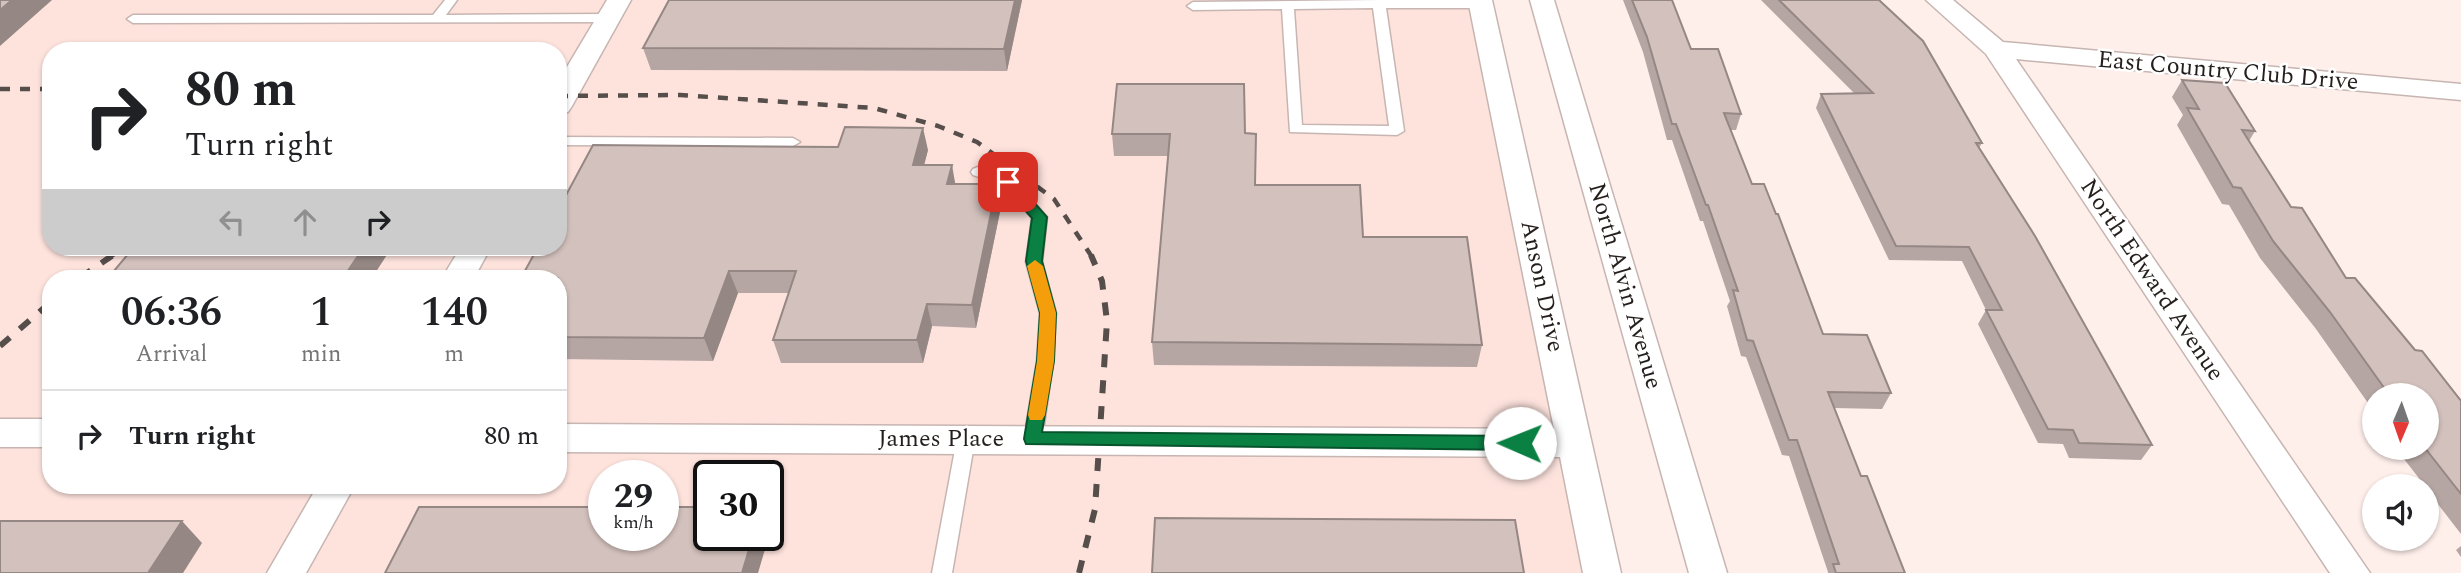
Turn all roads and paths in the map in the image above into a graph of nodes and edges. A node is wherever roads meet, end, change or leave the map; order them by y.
1 (451, 0) edge
2 (1542, 0) edge
3 (1938, 0) edge
4 (1480, 2) edge
5 (1379, 4) junction
6 (1288, 5) junction
7 (1194, 6) dead end
8 (614, 9) edge
9 (437, 18) junction
10 (133, 19) dead end
11 (1996, 49) junction
12 (567, 90) edge
13 (2461, 92) edge
14 (567, 141) edge
15 (793, 142) dead end
16 (978, 172) dead end
17 (0, 433) edge
18 (42, 433) edge
19 (567, 438) edge
20 (966, 439) junction
21 (1032, 439) junction
22 (1576, 443) junction
23 (332, 494) edge
24 (286, 573) edge
25 (942, 573) edge
26 (1602, 573) edge
27 (1708, 573) edge
28 (2351, 573) edge

1 - 9 lane
2 - 27 street, North Alvin Avenue
3 - 11 street, North Edward Avenue
4 - 5 lane
4 - 22 street, Anson Drive
5 - 6 lane
5 - 6 lane
6 - 7 lane
8 - 9 lane
8 - 12 street
9 - 10 lane
11 - 13 street, East Country Club Drive
11 - 28 street, North Edward Avenue
14 - 15 lane
16 - 21 lane
17 - 18 street
19 - 20 street, James Place
20 - 21 street, James Place
20 - 25 lane
21 - 22 street, James Place
22 - 26 street, Anson Drive
23 - 24 street

